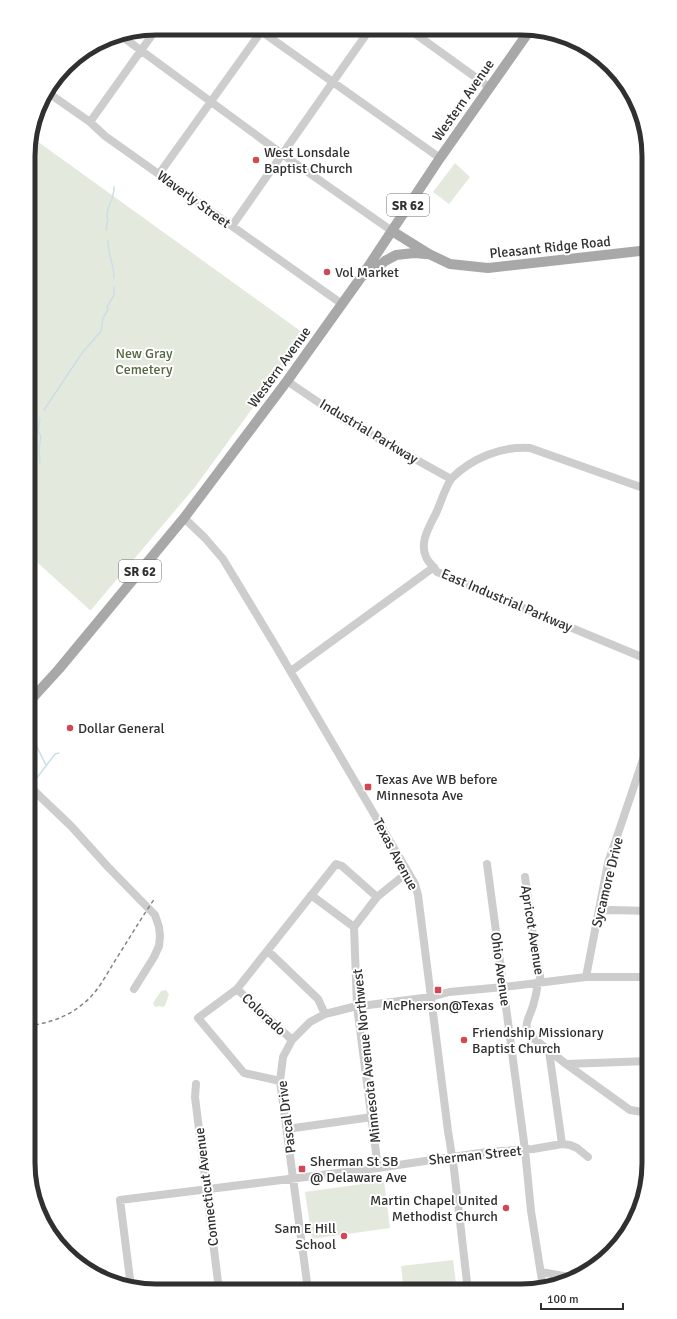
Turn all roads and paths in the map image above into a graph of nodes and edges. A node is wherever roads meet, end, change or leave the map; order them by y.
1 (152, 35) edge
2 (258, 35) edge
3 (268, 35) edge
4 (366, 35) edge
5 (417, 35) edge
6 (526, 35) edge
7 (125, 39) edge
8 (142, 51) junction
9 (333, 82) junction
10 (489, 86) junction
11 (52, 95) edge
12 (212, 101) junction
13 (90, 122) junction
14 (282, 154) junction
15 (440, 158) junction
16 (159, 174) junction
17 (232, 226) junction
18 (392, 231) junction
19 (642, 251) edge
20 (429, 254) junction
21 (362, 276) junction
22 (342, 304) junction
23 (287, 381) junction
24 (451, 479) junction
25 (642, 488) edge
26 (184, 518) junction
27 (434, 567) junction
28 (642, 657) edge
29 (291, 671) junction
30 (35, 695) edge
31 (642, 763) edge
32 (35, 792) edge
33 (487, 864) dead end
34 (408, 872) junction
35 (525, 877) dead end
36 (311, 895) junction
37 (378, 897) junction
38 (599, 911) junction
39 (642, 911) edge
40 (354, 927) junction
41 (268, 951) junction
42 (586, 977) junction
43 (642, 977) edge
44 (540, 982) junction
45 (504, 987) junction
46 (134, 989) dead end
47 (237, 989) junction
48 (431, 997) junction
49 (357, 1006) junction
50 (325, 1014) junction
51 (292, 1040) junction
52 (549, 1050) junction
53 (642, 1061) edge
54 (566, 1064) junction
55 (280, 1080) junction
56 (196, 1084) dead end
57 (642, 1112) edge
58 (372, 1117) junction
59 (287, 1129) junction
60 (562, 1144) junction
61 (525, 1150) junction
62 (452, 1157) junction
63 (588, 1157) dead end
64 (378, 1168) junction
65 (294, 1178) junction
66 (206, 1188) junction
67 (541, 1272) junction
68 (564, 1276) edge
69 (130, 1281) edge
70 (542, 1282) edge
71 (218, 1284) edge
72 (307, 1284) edge
73 (467, 1284) edge

1 - 8 street
2 - 12 street
3 - 9 street
4 - 9 street
5 - 10 street
6 - 10 main road, Western Avenue / SR 62
7 - 8 street
8 - 12 street
8 - 13 street
9 - 14 street
9 - 15 street
10 - 15 main road, Western Avenue / SR 62
11 - 13 street, Waverly Street
12 - 14 street
12 - 16 street
13 - 16 street, Waverly Street
14 - 17 street
14 - 18 street
15 - 18 main road, Western Avenue / SR 62
16 - 17 street, Waverly Street
17 - 22 street, Waverly Street
18 - 20 main road, Pleasant Ridge Road
18 - 21 main road, Western Avenue / SR 62
19 - 20 main road, Pleasant Ridge Road
20 - 21 main road
21 - 22 main road, Western Avenue / SR 62
22 - 23 main road, Western Avenue / SR 62
23 - 24 street, Industrial Parkway
23 - 26 main road, Western Avenue / SR 62
24 - 25 street
24 - 27 street, East Industrial Parkway
26 - 29 street, Texas Avenue
26 - 30 main road, Western Avenue / SR 62
27 - 28 street, East Industrial Parkway
27 - 29 street
29 - 34 street, Texas Avenue
31 - 38 street, Sycamore Drive
32 - 46 street
33 - 45 street, Ohio Avenue
34 - 37 street
34 - 48 street, Texas Avenue
35 - 44 street, Apricot Avenue
36 - 37 street
36 - 40 street
36 - 41 street
37 - 40 street
38 - 39 street
38 - 42 street, Sycamore Drive
40 - 49 street, Minnesota Avenue Northwest
41 - 47 street
41 - 50 street
42 - 43 street, Pascal Drive
42 - 44 street, Pascal Drive
44 - 45 street, Pascal Drive
44 - 52 street
45 - 48 street, Pascal Drive
45 - 61 street, Ohio Avenue
47 - 51 street, Colorado
47 - 55 street
48 - 49 street, Pascal Drive
48 - 62 street, Texas Avenue
49 - 50 street, Pascal Drive
49 - 58 street, Minnesota Avenue Northwest
50 - 51 street, Pascal Drive
51 - 55 street, Pascal Drive
52 - 54 street
52 - 60 street
53 - 54 street
54 - 57 street
55 - 59 street, Pascal Drive
56 - 66 street, Connecticut Avenue
58 - 59 street
58 - 64 street, Minnesota Avenue Northwest
59 - 65 street, Pascal Drive
60 - 61 street, Sherman Street
60 - 63 street, Sherman Street
61 - 62 street, Sherman Street
61 - 67 street, Ohio Avenue
62 - 64 street, Sherman Street
62 - 73 street, Texas Avenue
64 - 65 street, Sherman Street
65 - 66 street, Sherman Street
65 - 72 street, Pascal Drive
66 - 69 street, Sherman Street
66 - 71 street, Connecticut Avenue
67 - 68 street
67 - 70 street, Ohio Avenue

